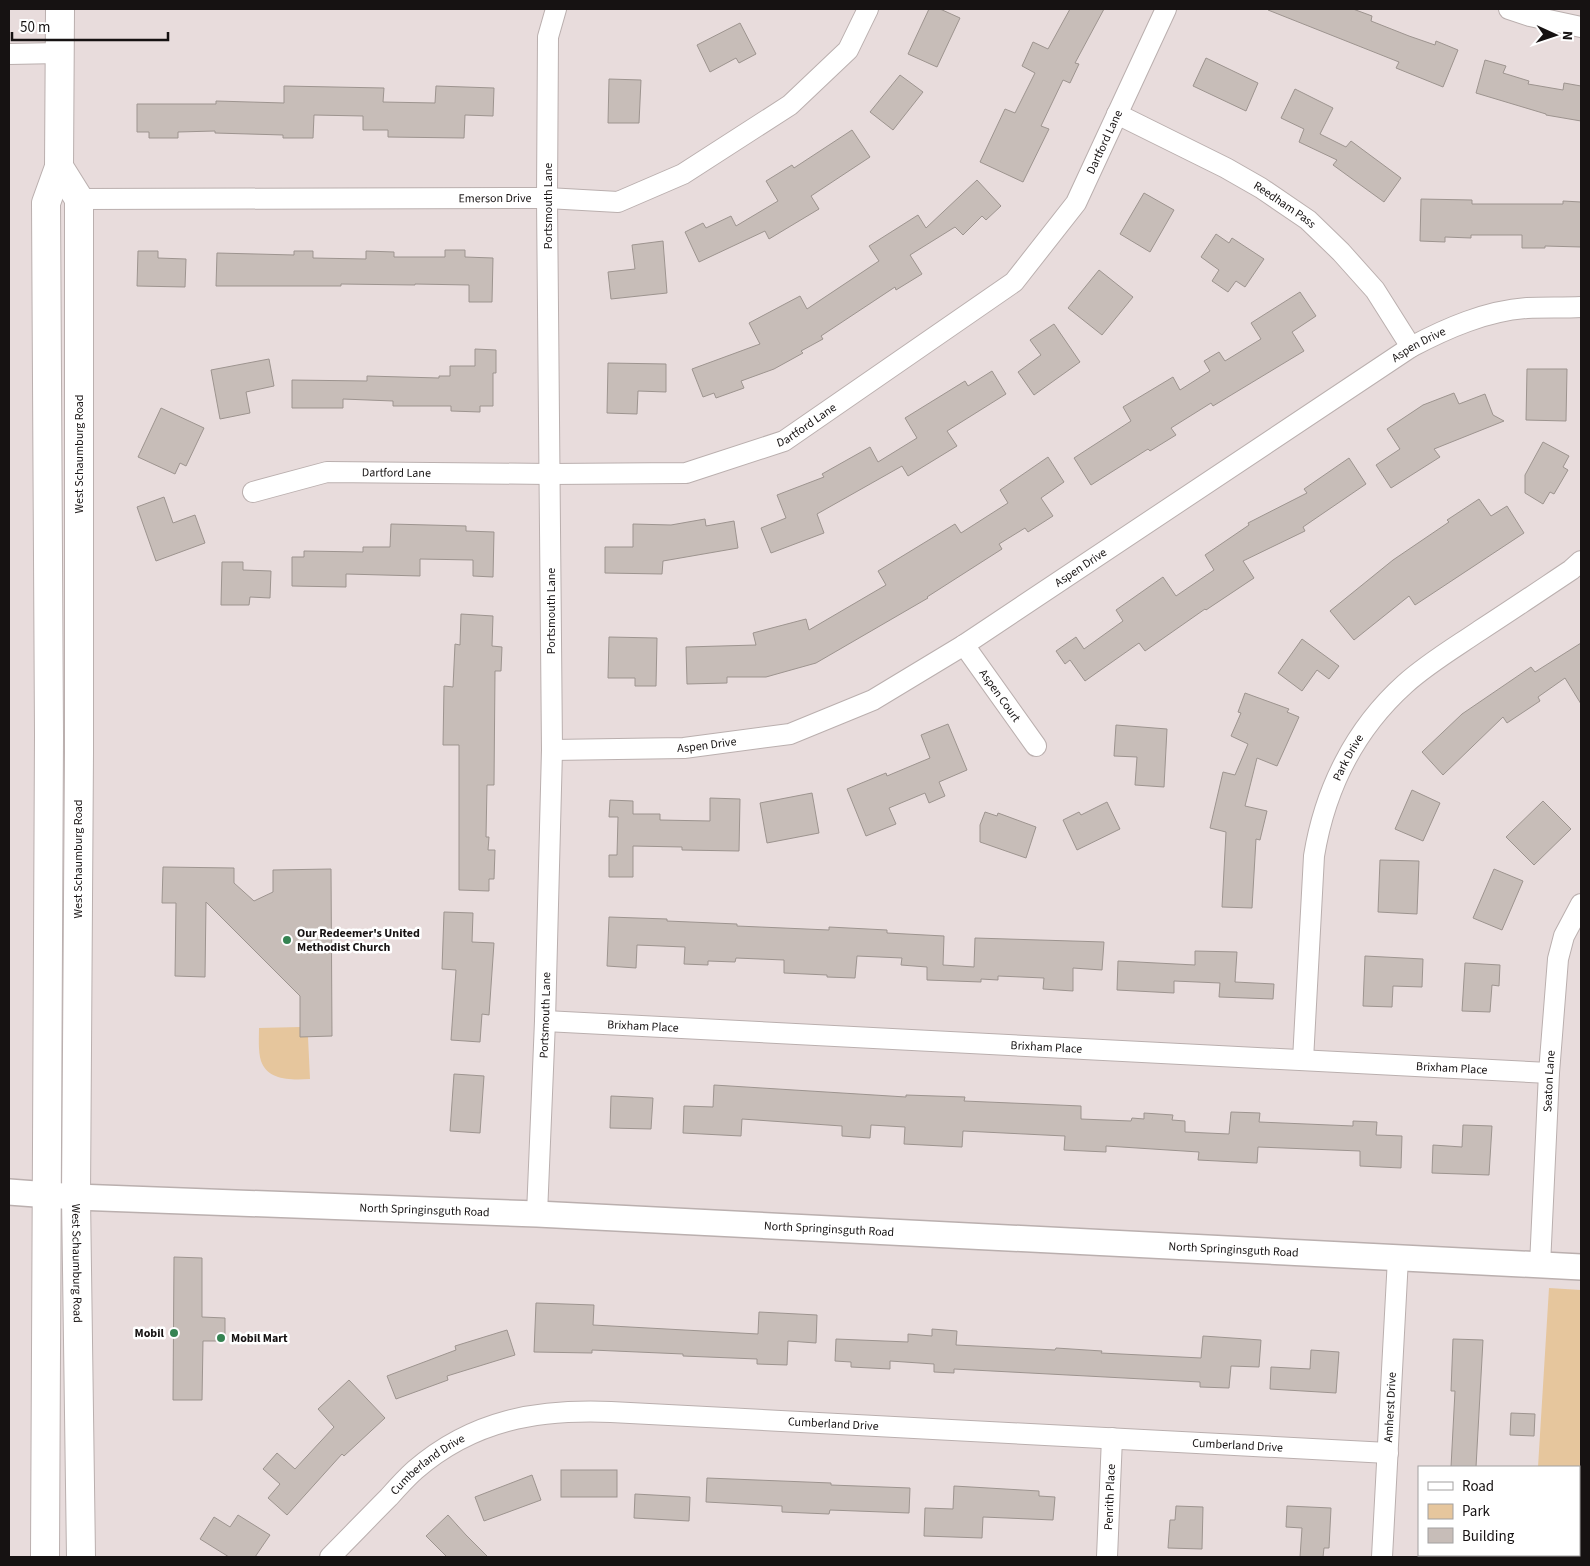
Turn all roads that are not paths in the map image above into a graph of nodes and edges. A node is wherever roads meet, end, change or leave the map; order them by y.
1 (60, 9) edge
2 (556, 9) edge
3 (868, 9) edge
4 (1166, 9) edge
5 (1509, 9) edge
6 (1581, 27) edge
7 (60, 53) junction
8 (9, 54) edge
9 (1117, 114) junction
10 (59, 167) junction
11 (547, 198) junction
12 (80, 199) junction
13 (1581, 308) edge
14 (1411, 347) junction
15 (550, 474) junction
16 (253, 492) dead end
17 (1581, 561) edge
18 (964, 645) junction
19 (1036, 746) dead end
20 (552, 750) junction
21 (1581, 904) edge
22 (546, 1021) junction
23 (1303, 1060) junction
24 (1549, 1073) junction
25 (9, 1192) edge
26 (46, 1195) junction
27 (76, 1197) junction
28 (537, 1214) junction
29 (1398, 1258) junction
30 (1540, 1265) junction
31 (1581, 1268) edge
32 (1112, 1438) junction
33 (1388, 1453) junction
34 (45, 1557) edge
35 (81, 1557) edge
36 (330, 1557) edge
37 (1106, 1557) edge
38 (1382, 1557) edge

1 - 7 main road
2 - 11 street, Portsmouth Lane
3 - 11 street, Emerson Drive
4 - 9 street, Dartford Lane
5 - 6 street
7 - 8 street
7 - 10 main road
9 - 14 street, Reedham Pass
9 - 15 street, Dartford Lane
10 - 12 main road
10 - 26 main road
11 - 12 street, Emerson Drive
11 - 15 street, Portsmouth Lane
12 - 27 main road, West Schaumburg Road
13 - 14 street, Aspen Drive
14 - 18 street, Aspen Drive
15 - 16 street, Dartford Lane
15 - 20 street, Portsmouth Lane
17 - 23 street, Park Drive
18 - 19 street, Aspen Court
18 - 20 street, Aspen Drive
20 - 22 street, Portsmouth Lane
21 - 24 street, Seaton Lane
22 - 23 street, Brixham Place
22 - 28 street, Portsmouth Lane
23 - 24 street, Brixham Place
24 - 30 street, Seaton Lane
25 - 26 street, North Springinsguth Road
26 - 27 street, North Springinsguth Road
26 - 34 main road
27 - 28 street, North Springinsguth Road
27 - 35 main road, West Schaumburg Road
28 - 29 street, North Springinsguth Road
29 - 30 street, North Springinsguth Road
29 - 33 street, Amherst Drive
30 - 31 street, North Springinsguth Road
32 - 33 street, Cumberland Drive
32 - 36 street, Cumberland Drive
32 - 37 street, Penrith Place
33 - 38 street, Amherst Drive

